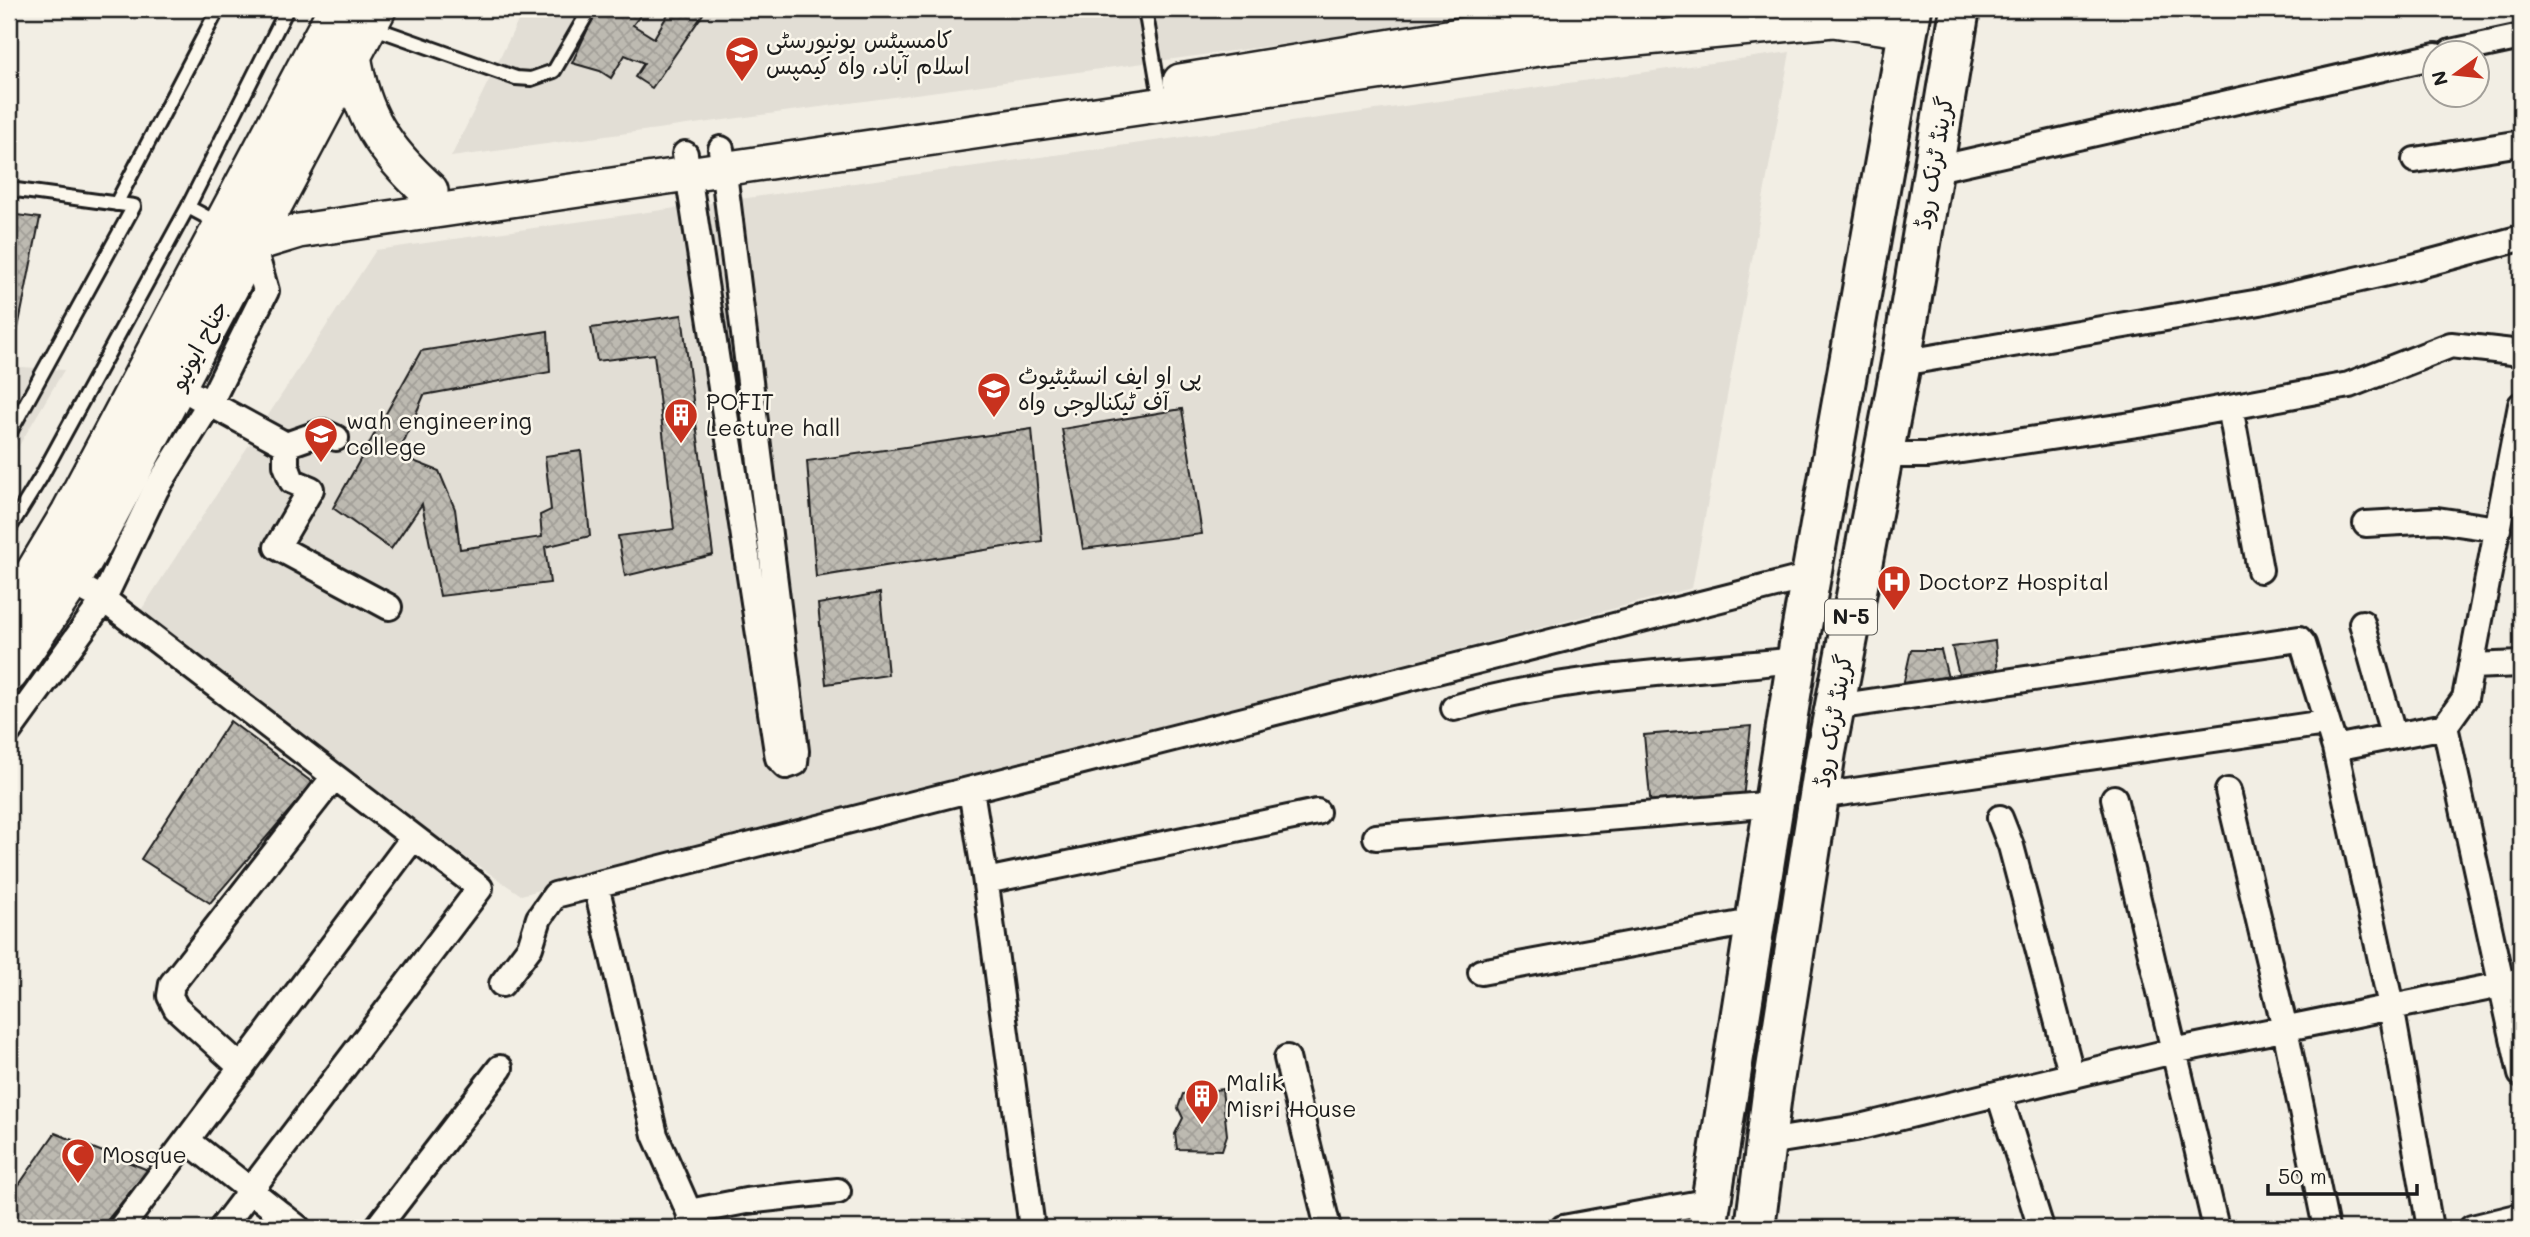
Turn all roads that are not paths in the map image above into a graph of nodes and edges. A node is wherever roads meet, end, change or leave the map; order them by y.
1 (218, 9) edge
2 (288, 9) edge
3 (590, 9) edge
4 (1145, 9) edge
5 (1648, 9) edge
6 (1963, 9) edge
7 (1910, 20) edge
8 (359, 25) edge
9 (2521, 37) edge
10 (2492, 43) edge
11 (2422, 59) edge
12 (1160, 96) junction
13 (1891, 119) junction
14 (1939, 130) junction
15 (2521, 143) edge
16 (723, 159) junction
17 (2415, 160) dead end
18 (687, 165) junction
19 (1932, 170) junction
20 (9, 189) edge
21 (430, 202) junction
22 (116, 204) junction
23 (188, 207) junction
24 (271, 213) junction
25 (222, 226) junction
26 (2521, 238) edge
27 (253, 245) junction
28 (2521, 353) edge
29 (1901, 362) junction
30 (176, 387) junction
31 (210, 403) junction
32 (2521, 405) edge
33 (2230, 407) junction
34 (9, 433) edge
35 (336, 438) dead end
36 (286, 445) junction
37 (1882, 455) junction
38 (2366, 524) dead end
39 (9, 529) edge
40 (2498, 529) junction
41 (2260, 570) dead end
42 (1811, 576) junction
43 (71, 582) junction
44 (103, 599) junction
45 (389, 607) dead end
46 (9, 615) edge
47 (2362, 623) dead end
48 (1797, 660) junction
49 (2521, 664) edge
50 (2471, 666) junction
51 (9, 673) edge
52 (1835, 707) junction
53 (1454, 708) dead end
54 (2325, 723) junction
55 (2445, 726) junction
56 (9, 732) edge
57 (2393, 734) junction
58 (2335, 748) junction
59 (334, 777) junction
60 (971, 790) junction
61 (2228, 791) dead end
62 (1819, 796) junction
63 (2114, 798) dead end
64 (1776, 804) junction
65 (1317, 812) dead end
66 (2000, 818) dead end
67 (1377, 837) dead end
68 (413, 838) junction
69 (986, 881) junction
70 (596, 885) junction
71 (1757, 921) junction
72 (1481, 972) dead end
73 (2512, 983) edge
74 (502, 984) dead end
75 (2391, 1006) junction
76 (2285, 1029) junction
77 (2172, 1051) junction
78 (1287, 1058) dead end
79 (242, 1068) junction
80 (500, 1068) dead end
81 (2521, 1074) edge
82 (2072, 1076) junction
83 (1999, 1094) junction
84 (188, 1141) junction
85 (1767, 1142) junction
86 (249, 1191) junction
87 (838, 1191) dead end
88 (1709, 1215) edge
89 (2521, 1216) edge
90 (691, 1220) edge
91 (121, 1228) edge
92 (222, 1228) edge
93 (298, 1228) edge
94 (377, 1228) edge
95 (1032, 1228) edge
96 (1328, 1228) edge
97 (1563, 1228) edge
98 (1755, 1228) edge
99 (2041, 1228) edge
100 (2216, 1228) edge
101 (2326, 1228) edge
102 (2430, 1228) edge
103 (2472, 1228) edge

1 - 22 lane
2 - 23 lane
3 - 8 lane
4 - 12 lane
5 - 12 street
6 - 14 highway, گرینڈ ٹرنک روڈ / N-5
7 - 12 street
7 - 13 highway, گرینڈ ٹرنک روڈ / N-5
8 - 21 main road
8 - 24 main road, جناح ایونیو
8 - 25 main road, جناح ایونیو
9 - 10 street
11 - 19 street
12 - 16 street
13 - 14 highway
13 - 42 highway, گرینڈ ٹرنک روڈ / N-5
14 - 19 highway, گرینڈ ٹرنک روڈ / N-5
15 - 17 street
16 - 18 street
16 - 18 street
18 - 21 street
19 - 29 highway, گرینڈ ٹرنک روڈ / N-5
20 - 22 lane
21 - 24 street
21 - 27 street
22 - 34 lane
23 - 25 lane
23 - 39 lane
24 - 25 street
24 - 27 main road, جناح ایونیو
25 - 27 street
25 - 46 main road, جناح ایونیو
26 - 29 street
27 - 30 main road, جناح ایونیو
27 - 31 street
28 - 33 street
29 - 37 highway, گرینڈ ٹرنک روڈ / N-5
30 - 31 street
30 - 43 main road, جناح ایونیو
31 - 36 street
31 - 44 street
32 - 40 street
33 - 37 street
33 - 41 street
35 - 36 street
36 - 45 street
37 - 52 highway, گرینڈ ٹرنک روڈ / N-5
38 - 40 street
40 - 50 street
42 - 48 highway, گرینڈ ٹرنک روڈ / N-5
42 - 60 street
43 - 44 street
43 - 51 main road, جناح ایونیو
44 - 56 street
44 - 59 street
47 - 57 street
48 - 53 street
48 - 64 highway, گرینڈ ٹرنک روڈ / N-5
49 - 50 street
50 - 55 street
52 - 54 street
52 - 62 highway, گرینڈ ٹرنک روڈ / N-5
54 - 58 street
54 - 62 street
55 - 57 street
55 - 73 street
57 - 58 street
58 - 75 street
59 - 68 street
59 - 79 street
60 - 69 street
60 - 70 street
61 - 76 street
62 - 85 highway, گرینڈ ٹرنک روڈ / N-5
63 - 77 street
64 - 67 street
64 - 71 highway, گرینڈ ٹرنک روڈ / N-5
65 - 69 street
66 - 82 street
68 - 79 street
68 - 86 street
69 - 95 street
70 - 74 street
70 - 90 street
71 - 72 street
71 - 88 highway, گرینڈ ٹرنک روڈ / N-5
73 - 75 street
73 - 81 street
75 - 76 street
75 - 102 street
76 - 77 street
76 - 101 street
77 - 82 street
77 - 100 street
78 - 96 street
79 - 84 street
80 - 94 street
82 - 83 street
83 - 85 street
83 - 99 street
84 - 86 street
84 - 91 street
85 - 98 highway, گرینڈ ٹرنک روڈ / N-5
86 - 92 street
86 - 93 street
87 - 90 street
88 - 97 street
89 - 103 street

